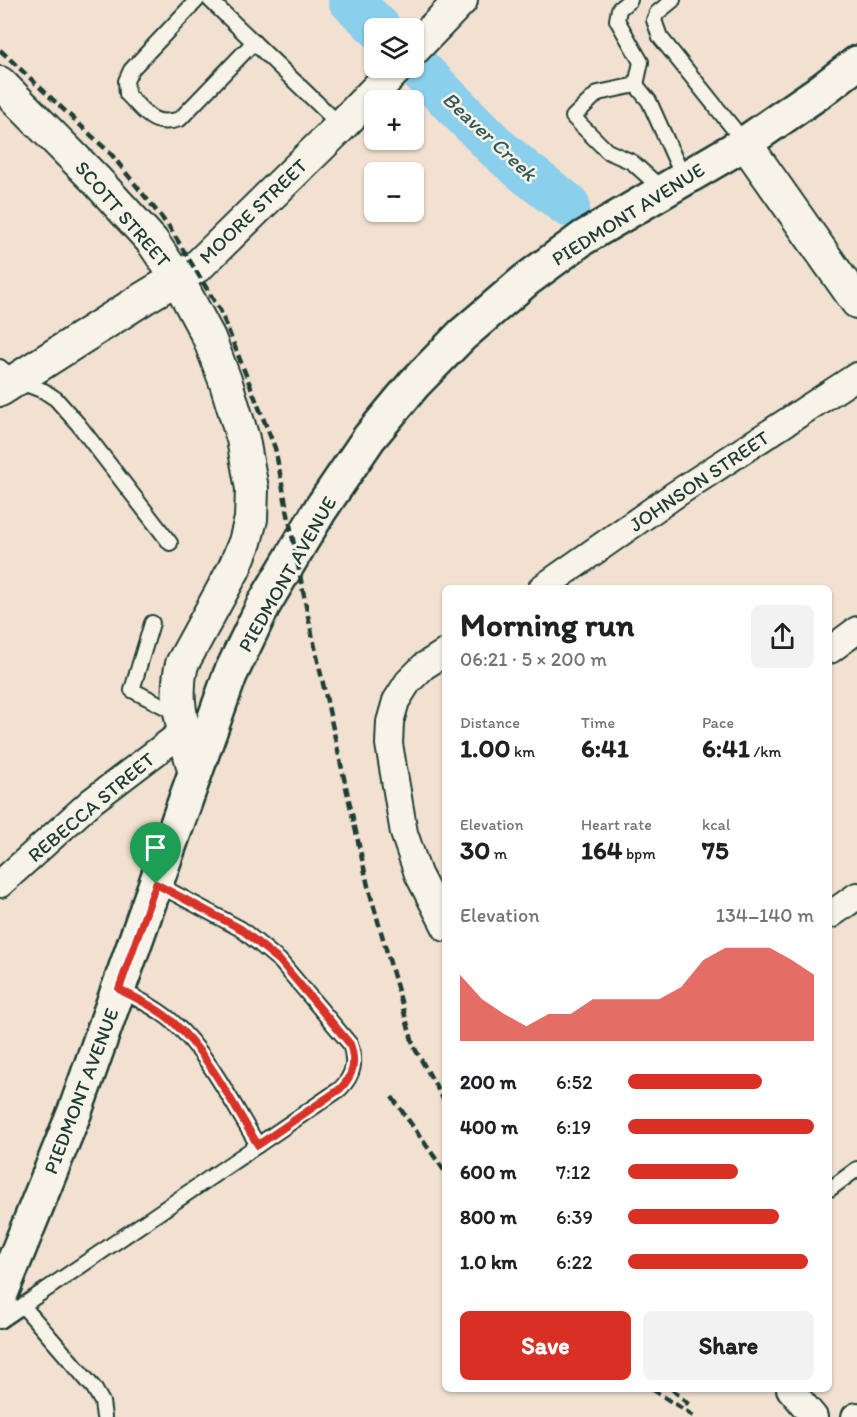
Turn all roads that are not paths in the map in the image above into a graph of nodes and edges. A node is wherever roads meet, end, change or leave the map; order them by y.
1 (197, 0) edge
2 (210, 0) edge
3 (630, 0) edge
4 (673, 0) edge
5 (453, 3) edge
6 (424, 37) edge
7 (254, 42) junction
8 (857, 63) edge
9 (386, 78) edge
10 (0, 84) edge
11 (636, 85) junction
12 (341, 126) junction
13 (745, 143) junction
14 (674, 184) junction
15 (177, 278) junction
16 (857, 302) edge
17 (857, 376) edge
18 (5, 379) edge
19 (171, 543) dead end
20 (546, 585) edge
21 (152, 623) dead end
22 (857, 630) edge
23 (832, 649) edge
24 (442, 655) edge
25 (183, 723) junction
26 (195, 774) junction
27 (0, 884) edge
28 (156, 884) junction
29 (857, 896) edge
30 (832, 914) edge
31 (442, 916) edge
32 (119, 989) junction
33 (258, 1145) junction
34 (857, 1169) edge
35 (832, 1188) edge
36 (11, 1301) edge
37 (0, 1321) edge
38 (793, 1392) edge
39 (104, 1417) edge
40 (814, 1417) edge

1 - 7 lane
2 - 7 lane
3 - 11 lane
4 - 13 lane
5 - 6 street
7 - 12 lane
8 - 13 main road, PIEDMONT AVENUE
9 - 12 street, MOORE STREET
10 - 15 street, SCOTT STREET
11 - 14 lane
11 - 14 lane
12 - 15 street, MOORE STREET
13 - 14 main road, PIEDMONT AVENUE
13 - 16 street
14 - 26 main road, PIEDMONT AVENUE
15 - 18 street, MOORE STREET
15 - 25 street, SCOTT STREET
17 - 20 street, JOHNSON STREET
18 - 19 lane
21 - 25 lane
22 - 23 street
24 - 31 street
25 - 26 street, SCOTT STREET
25 - 27 street, REBECCA STREET
26 - 28 main road, PIEDMONT AVENUE
28 - 32 main road, PIEDMONT AVENUE
28 - 33 lane
29 - 30 street
32 - 33 lane
32 - 36 main road, PIEDMONT AVENUE
33 - 36 lane
34 - 35 lane
36 - 37 lane
36 - 39 lane
38 - 40 street

